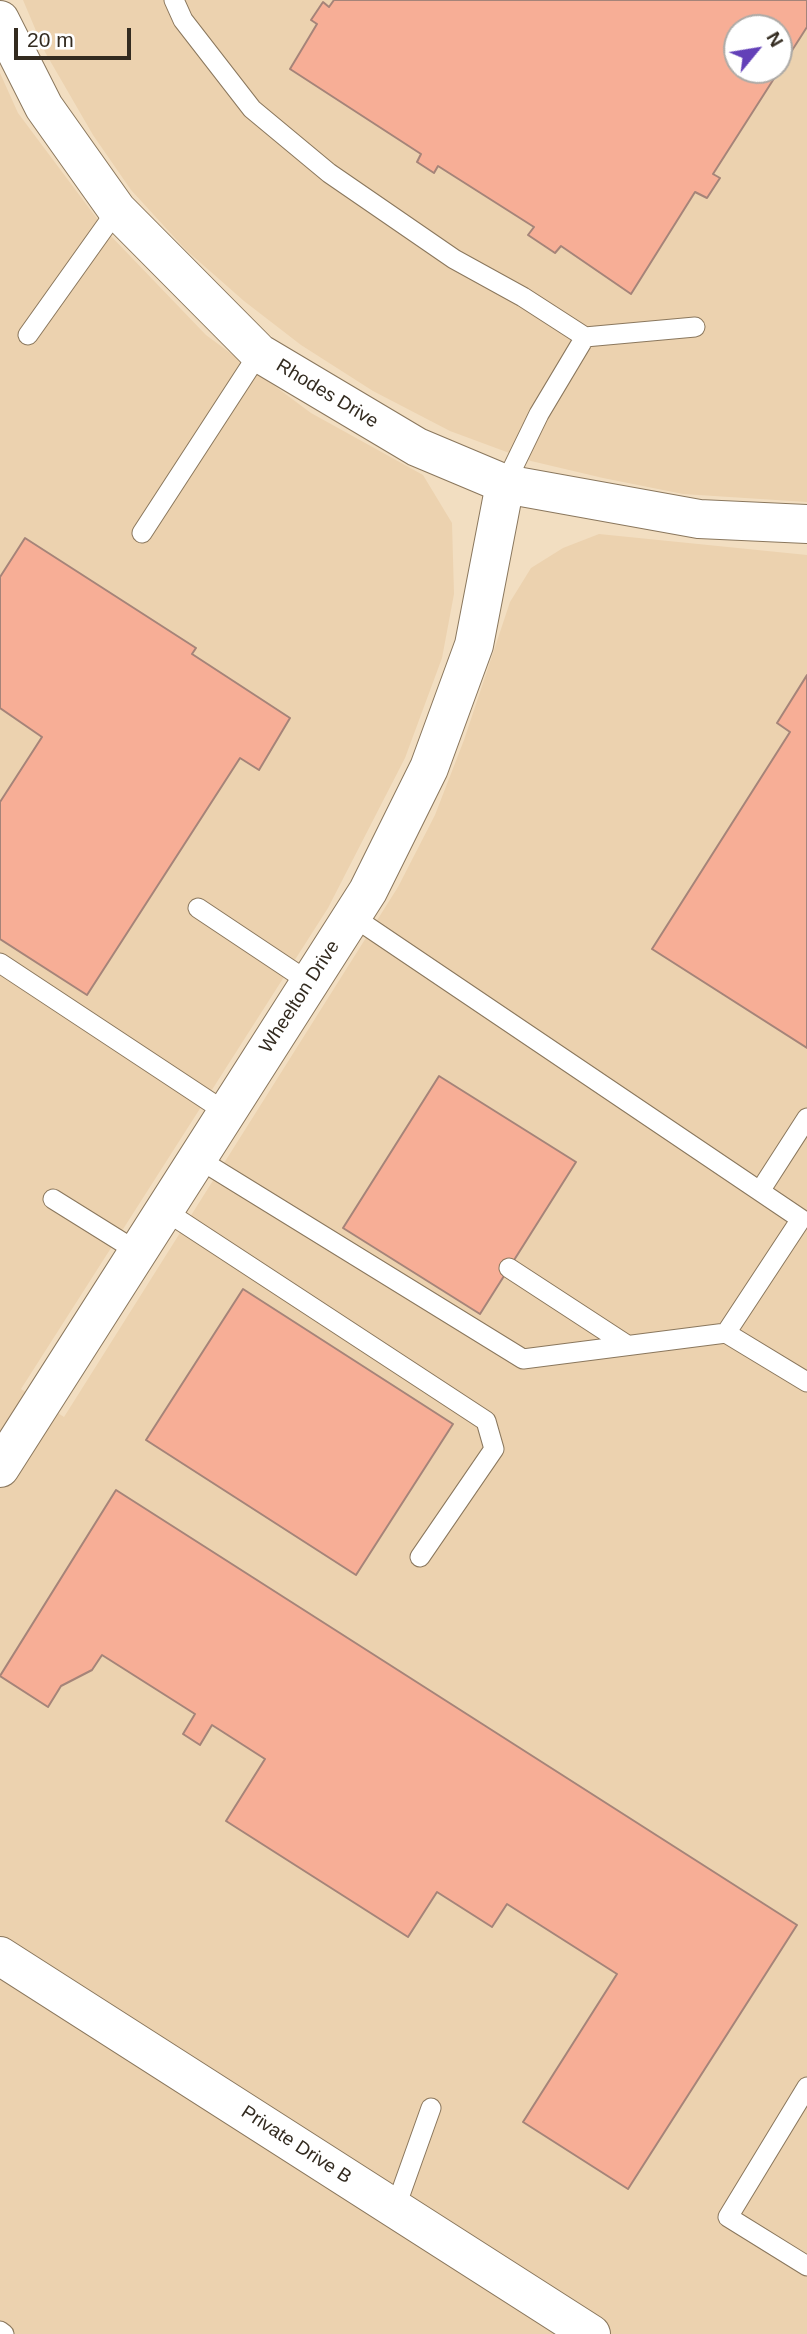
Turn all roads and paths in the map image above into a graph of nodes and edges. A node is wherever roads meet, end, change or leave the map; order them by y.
1 (174, 0) edge
2 (0, 20) edge
3 (117, 210) junction
4 (695, 327) dead end
5 (28, 335) dead end
6 (585, 337) junction
7 (259, 353) junction
8 (505, 484) junction
9 (807, 524) edge
10 (142, 533) dead end
11 (198, 908) dead end
12 (352, 916) junction
13 (0, 963) edge
14 (309, 982) junction
15 (227, 1113) junction
16 (807, 1118) edge
17 (197, 1158) junction
18 (760, 1191) junction
19 (53, 1199) dead end
20 (164, 1210) junction
21 (138, 1252) junction
22 (509, 1268) dead end
23 (726, 1333) junction
24 (627, 1345) junction
25 (807, 1382) edge
26 (0, 1468) edge
27 (420, 1558) dead end
28 (0, 1956) edge
29 (807, 2087) edge
30 (430, 2108) dead end
31 (395, 2209) junction
32 (807, 2266) edge
33 (591, 2334) edge

1 - 6 lane
2 - 3 street, Rhodes Drive
3 - 5 lane
3 - 7 street, Rhodes Drive
4 - 6 lane
6 - 8 lane
7 - 8 street, Rhodes Drive
7 - 10 lane
8 - 9 street, Rhodes Drive
8 - 12 street, Wheelton Drive
11 - 14 lane
12 - 14 street, Wheelton Drive
12 - 18 lane
13 - 15 lane
14 - 15 street, Wheelton Drive
15 - 17 street, Wheelton Drive
16 - 18 lane
17 - 20 street, Wheelton Drive
17 - 24 lane
18 - 23 lane
19 - 21 lane
20 - 21 street, Wheelton Drive
20 - 27 lane
21 - 26 street, Wheelton Drive
22 - 24 lane
23 - 24 lane
23 - 25 lane
28 - 31 street, Private Drive B
29 - 32 lane
30 - 31 lane
31 - 33 street, Private Drive B

